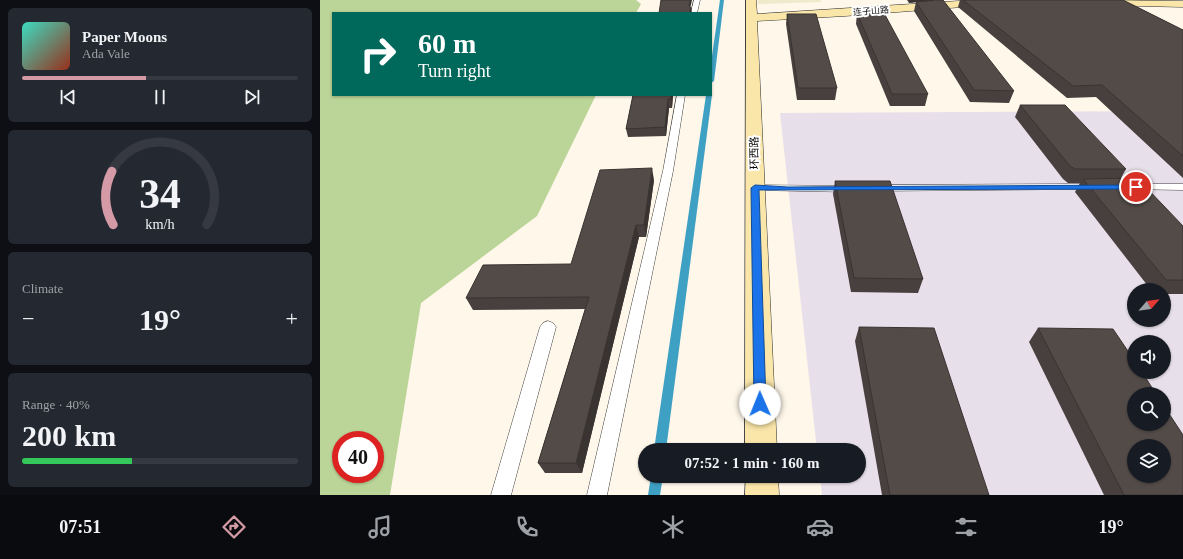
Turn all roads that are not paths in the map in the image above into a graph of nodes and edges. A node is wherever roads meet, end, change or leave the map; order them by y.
1 (697, 0) edge
2 (1001, 2) edge
3 (1091, 3) edge
4 (1183, 4) edge
5 (751, 9) edge
6 (694, 12) edge
7 (681, 96) edge
8 (1104, 187) edge
9 (1120, 187) edge
10 (1183, 187) edge
11 (755, 188) junction
12 (548, 327) dead end
13 (761, 443) edge
14 (762, 483) edge
15 (502, 495) edge
16 (597, 495) edge
17 (762, 495) edge

1 - 6 lane
2 - 5 street, 连子山路
3 - 4 street
5 - 11 street, 环西路
7 - 16 lane
8 - 11 lane
9 - 10 lane
11 - 13 street, 环西路
12 - 15 lane
14 - 17 street

